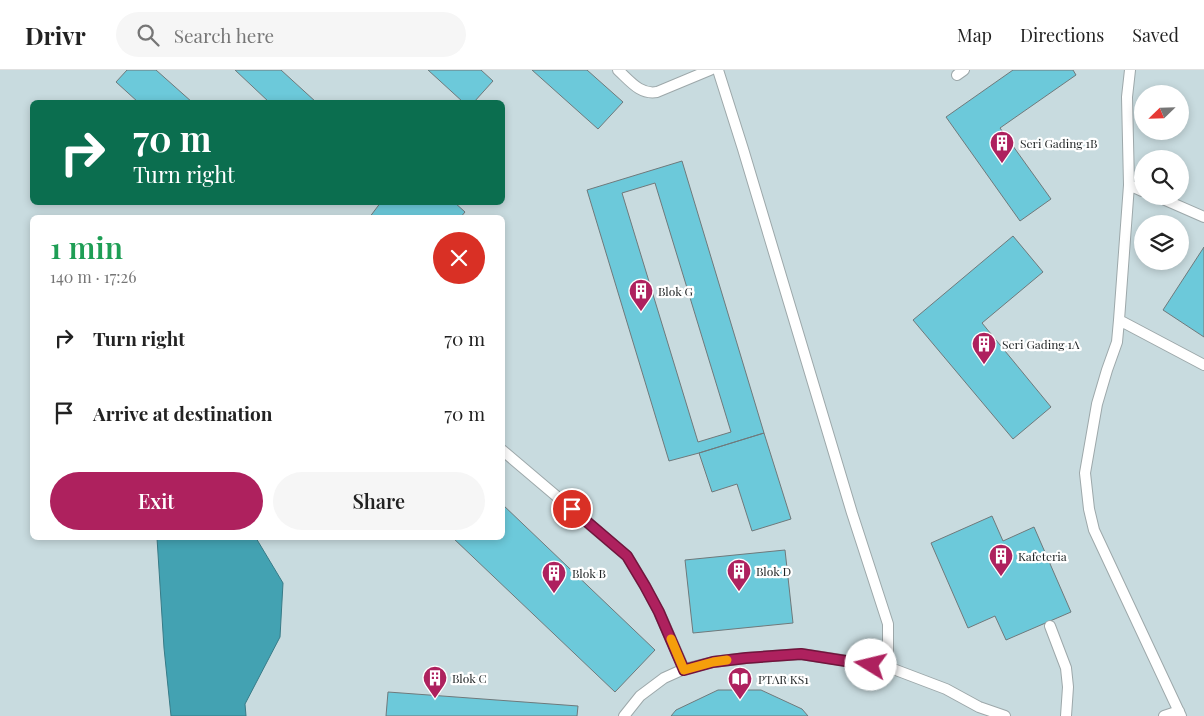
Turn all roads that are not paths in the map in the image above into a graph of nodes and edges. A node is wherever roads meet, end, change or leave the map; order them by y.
1 (618, 70) edge
2 (710, 70) edge
3 (718, 70) edge
4 (1130, 70) edge
5 (1129, 185) junction
6 (1134, 187) edge
7 (1177, 205) edge
8 (1204, 217) edge
9 (1119, 320) junction
10 (1204, 364) edge
11 (505, 453) edge
12 (1050, 626) dead end
13 (888, 667) junction
14 (684, 670) junction
15 (1180, 713) edge
16 (624, 716) edge
17 (1005, 716) edge
18 (1066, 716) edge
19 (1164, 716) edge

1 - 2 lane
3 - 13 lane
4 - 5 lane
5 - 6 lane
5 - 9 lane
7 - 8 lane
9 - 10 lane
9 - 15 lane
11 - 14 lane
12 - 18 lane
13 - 14 lane
13 - 17 lane
14 - 16 lane
15 - 19 lane

